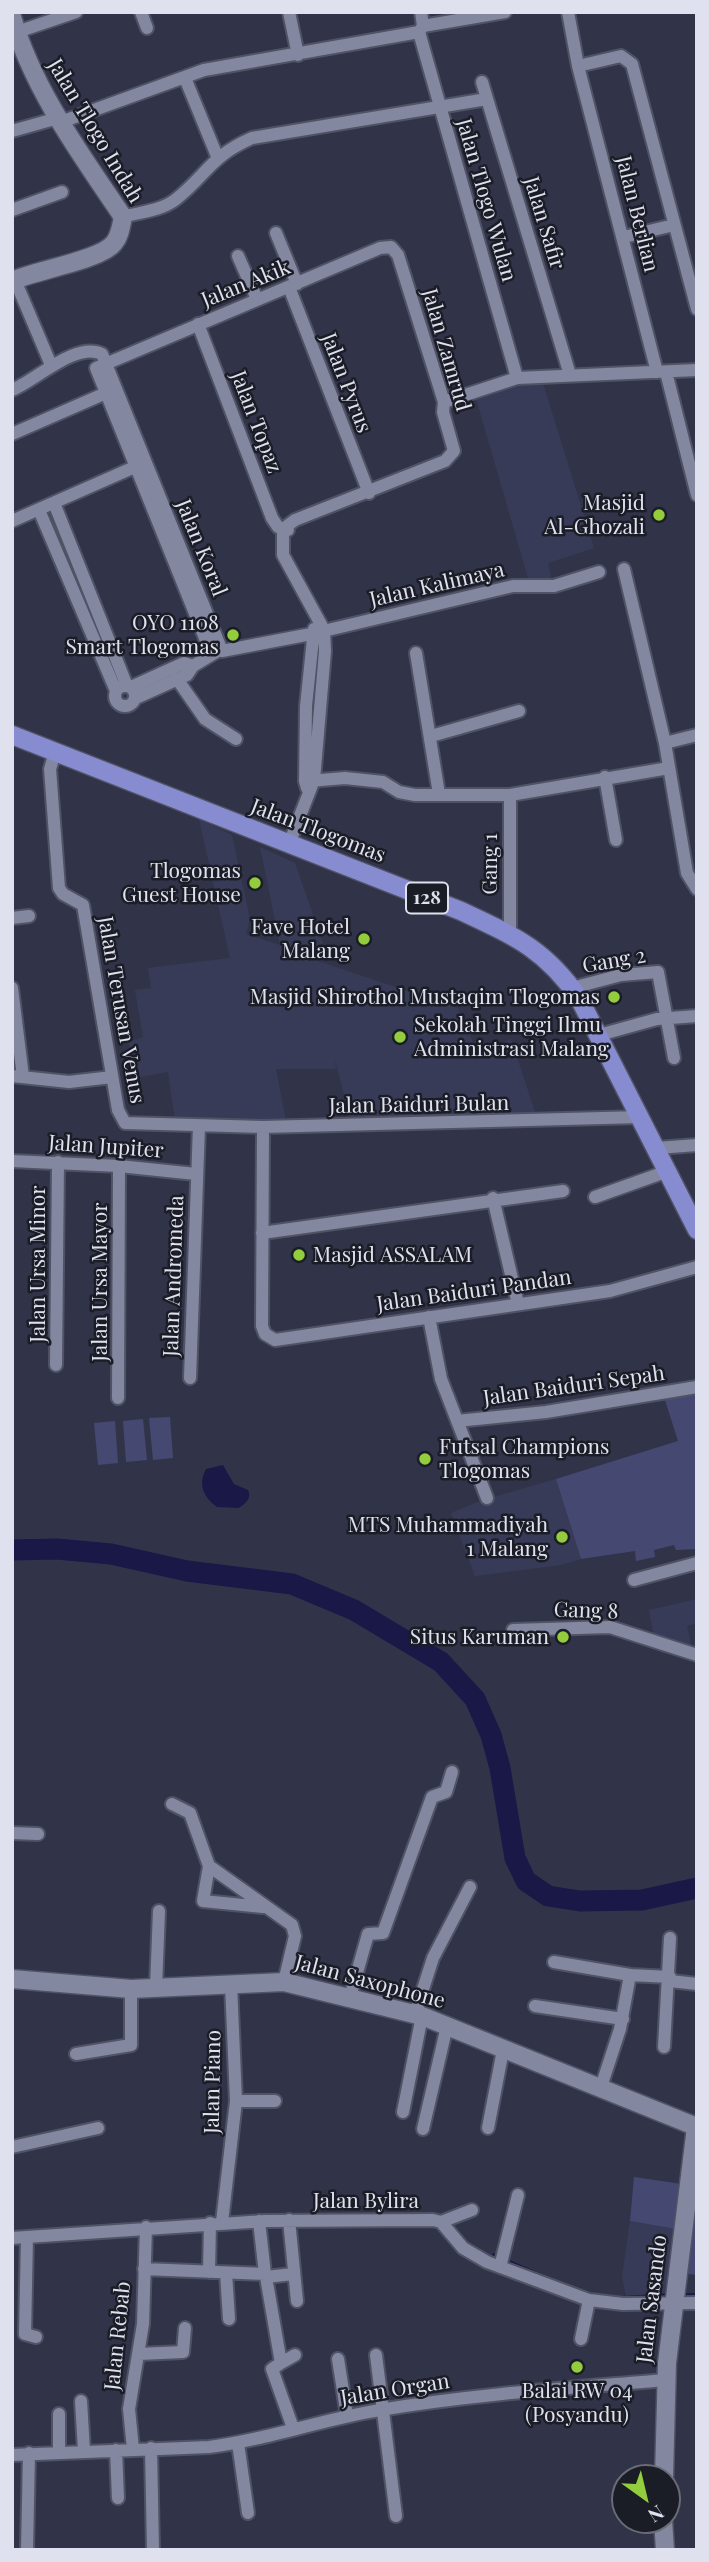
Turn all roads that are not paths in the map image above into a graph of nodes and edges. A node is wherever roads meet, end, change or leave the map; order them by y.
1 (76, 12) edge
2 (141, 12) edge
3 (289, 12) edge
4 (505, 12) edge
5 (568, 12) edge
6 (421, 23) edge
7 (15, 25) edge
8 (147, 29) dead end
9 (298, 55) junction
10 (578, 66) junction
11 (185, 78) junction
12 (482, 82) dead end
13 (487, 99) junction
14 (439, 107) junction
15 (59, 120) junction
16 (12, 131) edge
17 (217, 156) junction
18 (62, 192) dead end
19 (12, 210) edge
20 (123, 217) junction
21 (674, 225) junction
22 (276, 233) dead end
23 (624, 237) junction
24 (398, 255) joint
25 (238, 256) dead end
26 (14, 281) edge
27 (293, 285) junction
28 (257, 299) junction
29 (697, 309) edge
30 (198, 324) junction
31 (106, 363) junction
32 (51, 365) junction
33 (697, 370) edge
34 (662, 372) junction
35 (570, 375) junction
36 (517, 377) junction
37 (12, 390) edge
38 (106, 393) junction
39 (444, 402) junction
40 (12, 434) edge
41 (137, 467) junction
42 (369, 493) junction
43 (697, 495) edge
44 (54, 503) junction
45 (38, 510) junction
46 (12, 521) edge
47 (286, 528) junction
48 (624, 569) dead end
49 (599, 572) dead end
50 (94, 598) junction
51 (78, 605) junction
52 (318, 632) junction
53 (217, 652) junction
54 (416, 653) dead end
55 (193, 666) junction
56 (177, 679) junction
57 (128, 690) junction
58 (519, 711) dead end
59 (12, 735) edge
60 (697, 735) edge
61 (431, 736) junction
62 (236, 739) dead end
63 (665, 743) junction
64 (55, 752) junction
65 (669, 768) junction
66 (605, 777) junction
67 (309, 784) junction
68 (439, 794) junction
69 (510, 794) junction
70 (291, 840) junction
71 (616, 840) dead end
72 (697, 888) edge
73 (29, 916) dead end
74 (12, 919) edge
75 (510, 934) junction
76 (12, 988) edge
77 (572, 988) junction
78 (697, 1016) edge
79 (668, 1017) junction
80 (600, 1035) junction
81 (674, 1058) dead end
82 (18, 1076) edge
83 (113, 1077) junction
84 (641, 1117) junction
85 (149, 1125) joint
86 (199, 1126) junction
87 (263, 1127) junction
88 (697, 1145) edge
89 (657, 1148) junction
90 (12, 1161) edge
91 (58, 1163) junction
92 (120, 1166) junction
93 (668, 1171) junction
94 (196, 1174) junction
95 (563, 1191) dead end
96 (595, 1197) dead end
97 (493, 1198) junction
98 (697, 1230) edge
99 (262, 1233) junction
100 (697, 1267) edge
101 (519, 1304) junction
102 (429, 1317) junction
103 (56, 1365) dead end
104 (190, 1378) dead end
105 (697, 1387) edge
106 (118, 1398) dead end
107 (457, 1421) junction
108 (487, 1498) dead end
109 (697, 1563) edge
110 (634, 1580) dead end
111 (513, 1630) dead end
112 (697, 1655) edge
113 (452, 1772) dead end
114 (172, 1804) dead end
115 (12, 1833) edge
116 (38, 1834) dead end
117 (209, 1866) junction
118 (470, 1887) dead end
119 (265, 1907) junction
120 (159, 1911) dead end
121 (670, 1938) dead end
122 (554, 1962) dead end
123 (630, 1975) junction
124 (12, 1979) edge
125 (670, 1979) junction
126 (284, 1982) junction
127 (231, 1984) junction
128 (697, 1984) edge
129 (156, 1987) junction
130 (131, 1989) junction
131 (350, 1997) junction
132 (535, 2006) dead end
133 (418, 2015) junction
134 (623, 2019) junction
135 (447, 2026) junction
136 (664, 2047) dead end
137 (503, 2050) junction
138 (76, 2054) dead end
139 (601, 2087) junction
140 (236, 2101) junction
141 (275, 2101) dead end
142 (403, 2112) dead end
143 (696, 2127) edge
144 (98, 2128) dead end
145 (488, 2128) dead end
146 (424, 2129) dead end
147 (12, 2147) edge
148 (518, 2195) dead end
149 (472, 2210) dead end
150 (446, 2219) junction
151 (289, 2220) junction
152 (259, 2221) junction
153 (216, 2223) junction
154 (146, 2227) junction
155 (27, 2237) junction
156 (12, 2238) edge
157 (503, 2260) junction
158 (144, 2269) junction
159 (209, 2272) junction
160 (226, 2273) junction
161 (293, 2274) junction
162 (265, 2276) junction
163 (675, 2298) junction
164 (589, 2300) junction
165 (297, 2301) dead end
166 (697, 2303) edge
167 (229, 2319) dead end
168 (185, 2328) dead end
169 (36, 2337) dead end
170 (581, 2339) dead end
171 (139, 2354) junction
172 (295, 2355) dead end
173 (376, 2355) dead end
174 (338, 2360) dead end
175 (667, 2366) junction
176 (276, 2369) junction
177 (81, 2401) dead end
178 (383, 2409) junction
179 (59, 2414) dead end
180 (348, 2416) junction
181 (293, 2428) junction
182 (238, 2443) junction
183 (151, 2448) junction
184 (133, 2449) junction
185 (116, 2450) junction
186 (83, 2451) junction
187 (59, 2452) junction
188 (29, 2454) junction
189 (12, 2455) edge
190 (664, 2464) edge
191 (118, 2498) dead end
192 (248, 2513) dead end
193 (396, 2516) dead end
194 (27, 2550) edge
195 (153, 2550) edge

1 - 7 street
2 - 8 street
3 - 9 street
4 - 6 street
5 - 10 street, Jalan Berlian
6 - 9 street
6 - 14 street, Jalan Tlogo Wulan
7 - 15 main road, Jalan Tlogo Indah
9 - 11 street
10 - 21 street
10 - 23 street, Jalan Berlian
11 - 15 street
11 - 17 street
12 - 13 street, Jalan Safir
13 - 14 street
13 - 35 street, Jalan Safir
14 - 17 street
14 - 36 street, Jalan Tlogo Wulan
15 - 16 street
15 - 20 main road, Jalan Tlogo Indah
17 - 20 street
18 - 19 street
20 - 26 main road, Jalan Tlogo Indah
21 - 23 street
21 - 29 street
22 - 27 street, Jalan Pyrus
23 - 34 street, Jalan Berlian
24 - 27 street, Jalan Akik
24 - 39 street, Jalan Zamrud
25 - 28 street
26 - 32 street
27 - 28 street, Jalan Akik
27 - 42 street, Jalan Pyrus
28 - 30 street, Jalan Akik
30 - 31 street, Jalan Akik
30 - 47 street, Jalan Topaz
31 - 32 street
31 - 38 street
31 - 53 street, Jalan Koral
32 - 37 street
33 - 34 street
34 - 35 street
34 - 43 street, Jalan Berlian
35 - 36 street
36 - 39 street
38 - 40 street
38 - 41 street
39 - 42 street, Jalan Zamrud
41 - 44 street
41 - 53 street
42 - 47 street
44 - 45 street
44 - 50 street
45 - 46 street
45 - 51 street
47 - 52 street, Jalan Topaz
48 - 63 street
49 - 52 street, Jalan Kalimaya
50 - 51 street
50 - 57 street
51 - 57 street
52 - 53 street
52 - 67 street
53 - 55 street
54 - 61 street
55 - 56 street
55 - 57 street
56 - 57 street
56 - 62 street
58 - 61 street
59 - 64 main road, Jalan Tlogomas / 128
60 - 63 street
61 - 68 street
63 - 65 street
64 - 70 main road, Jalan Tlogomas / 128
64 - 83 street, Jalan Terusan Venus
65 - 66 street
65 - 72 street
66 - 69 street
66 - 71 street
67 - 68 street
67 - 70 street
68 - 69 street
69 - 75 street, Gang 1
70 - 75 main road, Jalan Tlogomas / 128
73 - 74 street
75 - 77 main road, Jalan Tlogomas / 128
76 - 82 street
77 - 79 street, Gang 2
77 - 80 main road, Jalan Tlogomas / 128
78 - 79 street
79 - 80 street
79 - 81 street
80 - 84 main road, Jalan Tlogomas / 128
82 - 83 street
83 - 85 street, Jalan Terusan Venus
84 - 87 street, Jalan Baiduri Bulan
84 - 89 main road, Jalan Tlogomas / 128
85 - 86 street, Jalan Baiduri Bulan
86 - 87 street, Jalan Baiduri Bulan
86 - 94 street
87 - 99 street
88 - 89 street
89 - 93 main road, Jalan Tlogomas / 128
90 - 91 street, Jalan Jupiter
91 - 92 street, Jalan Jupiter
91 - 103 street, Jalan Ursa Minor
92 - 94 street, Jalan Jupiter
92 - 106 street, Jalan Ursa Mayor
93 - 96 street
93 - 98 main road, Jalan Tlogomas / 128
94 - 104 street, Jalan Andromeda
95 - 97 street
97 - 99 street
97 - 101 street
99 - 102 street, Jalan Baiduri Pandan
100 - 101 street, Jalan Baiduri Pandan
101 - 102 street, Jalan Baiduri Pandan
102 - 107 street
105 - 107 street, Jalan Baiduri Sepah
107 - 108 street
109 - 110 street
111 - 112 street, Gang 8
113 - 131 street
114 - 117 street
115 - 116 street
117 - 119 street
117 - 119 street
118 - 133 street
119 - 126 street
120 - 129 street
121 - 125 street
122 - 123 street
123 - 125 street
123 - 134 street
124 - 130 main road, Jalan Saxophone
125 - 128 street
125 - 136 street
126 - 127 main road, Jalan Saxophone
126 - 131 main road, Jalan Saxophone
127 - 129 main road, Jalan Saxophone
127 - 140 street, Jalan Piano
129 - 130 main road, Jalan Saxophone
130 - 138 street
131 - 133 main road, Jalan Saxophone
132 - 134 street
133 - 135 main road, Jalan Saxophone
133 - 142 street
134 - 139 street
135 - 137 main road, Jalan Saxophone
135 - 146 street
137 - 139 main road, Jalan Saxophone
137 - 145 street
139 - 143 main road, Jalan Saxophone
140 - 141 street
140 - 153 street, Jalan Piano
143 - 163 main road, Jalan Sasando
144 - 147 street
148 - 157 street
149 - 150 street
150 - 151 street, Jalan Bylira
150 - 157 street, Jalan Bylira
151 - 152 street, Jalan Bylira
151 - 161 street
152 - 153 street, Jalan Bylira
152 - 162 street
153 - 154 street, Jalan Bylira
153 - 159 street, Jalan Piano
154 - 155 street, Jalan Bylira
154 - 158 street, Jalan Rebab
155 - 156 street, Jalan Bylira
155 - 169 street
157 - 164 street, Jalan Bylira
158 - 159 street
158 - 171 street, Jalan Rebab
159 - 160 street
160 - 162 street
160 - 167 street
161 - 162 street
161 - 165 street
162 - 176 street
163 - 164 street, Jalan Bylira
163 - 166 street, Jalan Bylira
163 - 175 main road, Jalan Sasando
164 - 170 street
168 - 171 street
171 - 184 street, Jalan Rebab
172 - 176 street
173 - 178 street
174 - 180 street
175 - 178 street, Jalan Organ
175 - 190 main road, Jalan Sasando
176 - 181 street
177 - 186 street
178 - 180 street, Jalan Organ
178 - 193 street
179 - 187 street
180 - 181 street, Jalan Organ
181 - 182 street, Jalan Organ
182 - 183 street, Jalan Organ
182 - 192 street
183 - 184 street, Jalan Organ
183 - 195 street
184 - 185 street, Jalan Organ
185 - 186 street, Jalan Organ
185 - 191 street
186 - 187 street, Jalan Organ
187 - 188 street, Jalan Organ
188 - 189 street, Jalan Organ
188 - 194 street

